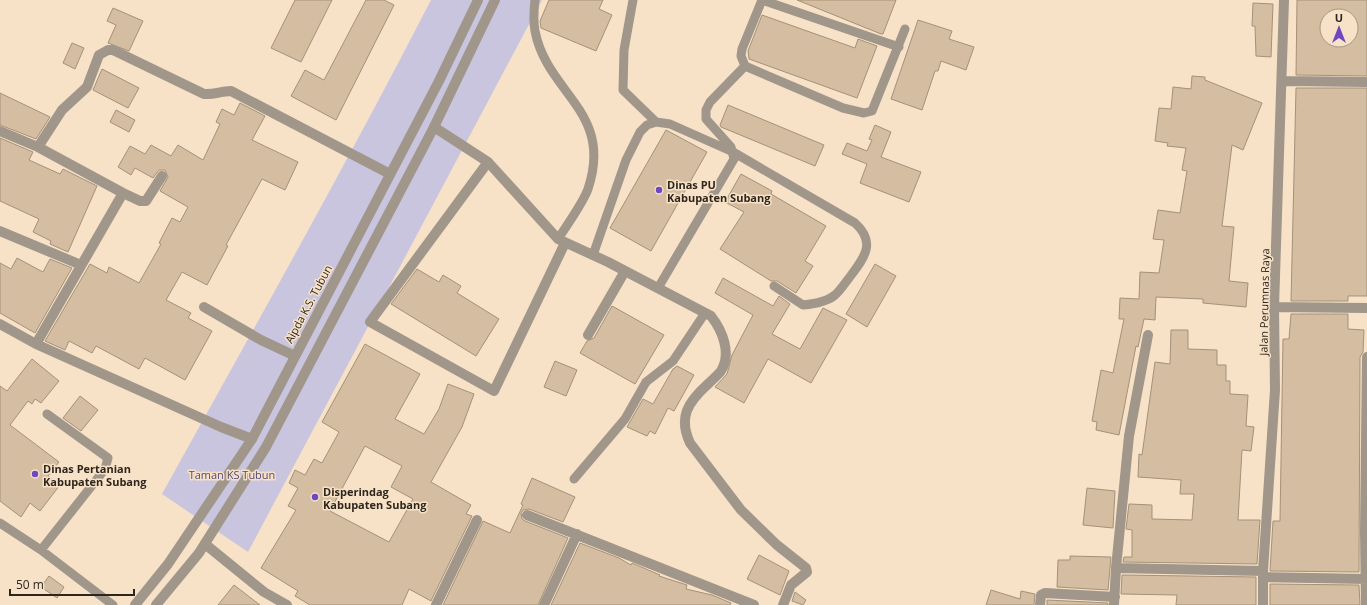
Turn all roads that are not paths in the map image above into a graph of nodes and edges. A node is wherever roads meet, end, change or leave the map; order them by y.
1 (478, 0) edge
2 (495, 0) edge
3 (535, 0) edge
4 (633, 0) edge
5 (762, 0) edge
6 (1284, 0) edge
7 (906, 29) dead end
8 (899, 47) junction
9 (745, 66) junction
10 (1283, 80) junction
11 (1367, 82) edge
12 (656, 122) junction
13 (434, 127) junction
14 (0, 131) edge
15 (38, 147) junction
16 (734, 152) junction
17 (488, 162) junction
18 (390, 174) junction
19 (162, 176) dead end
20 (123, 193) junction
21 (0, 231) edge
22 (562, 241) junction
23 (592, 255) junction
24 (81, 264) junction
25 (625, 271) junction
26 (774, 286) dead end
27 (658, 288) junction
28 (204, 307) dead end
29 (1274, 307) junction
30 (1367, 308) edge
31 (705, 313) junction
32 (0, 324) edge
33 (588, 335) dead end
34 (1148, 335) dead end
35 (36, 344) junction
36 (295, 356) junction
37 (1367, 357) edge
38 (1367, 390) edge
39 (47, 414) dead end
40 (252, 439) junction
41 (1366, 463) edge
42 (574, 479) dead end
43 (527, 515) dead end
44 (477, 520) dead end
45 (0, 523) edge
46 (1366, 532) edge
47 (577, 534) junction
48 (205, 544) junction
49 (41, 550) junction
50 (1116, 568) junction
51 (1263, 574) junction
52 (1367, 579) edge
53 (1115, 601) edge
54 (113, 605) edge
55 (135, 605) edge
56 (156, 605) edge
57 (287, 605) edge
58 (436, 605) edge
59 (544, 605) edge
60 (754, 605) edge
61 (782, 605) edge
62 (1040, 605) edge
63 (1264, 605) edge
64 (1366, 605) edge

1 - 18 street, Aipda K.S. Tubun
2 - 13 street
3 - 22 lane
4 - 12 lane
5 - 8 lane
5 - 9 lane
6 - 10 street, Jalan Perumnas Raya
7 - 8 lane
8 - 9 lane
9 - 16 lane
10 - 11 street
10 - 29 street, Jalan Perumnas Raya
12 - 16 lane
12 - 23 lane
13 - 17 street
13 - 48 street
14 - 15 street
15 - 18 street
15 - 20 street
16 - 26 lane
16 - 27 lane
17 - 22 street
17 - 22 street
18 - 36 street, Aipda K.S. Tubun
19 - 20 street
20 - 24 street
21 - 24 street
22 - 23 street
23 - 25 street
24 - 35 street
25 - 27 street
25 - 33 street
27 - 31 street
28 - 36 street
29 - 30 street
29 - 51 street, Jalan Perumnas Raya
31 - 42 lane
31 - 61 street
32 - 35 street
34 - 50 street
35 - 40 street
36 - 40 street, Aipda K.S. Tubun
37 - 38 street
38 - 41 street
39 - 49 lane
40 - 55 street, Aipda K.S. Tubun
41 - 46 street
43 - 47 street
44 - 58 street
45 - 49 lane
46 - 52 street
47 - 59 street
47 - 60 street
48 - 56 street
48 - 57 street
49 - 54 lane
50 - 51 street
50 - 53 street
51 - 52 street
51 - 63 street, Jalan Perumnas Raya
52 - 64 street
53 - 62 street

